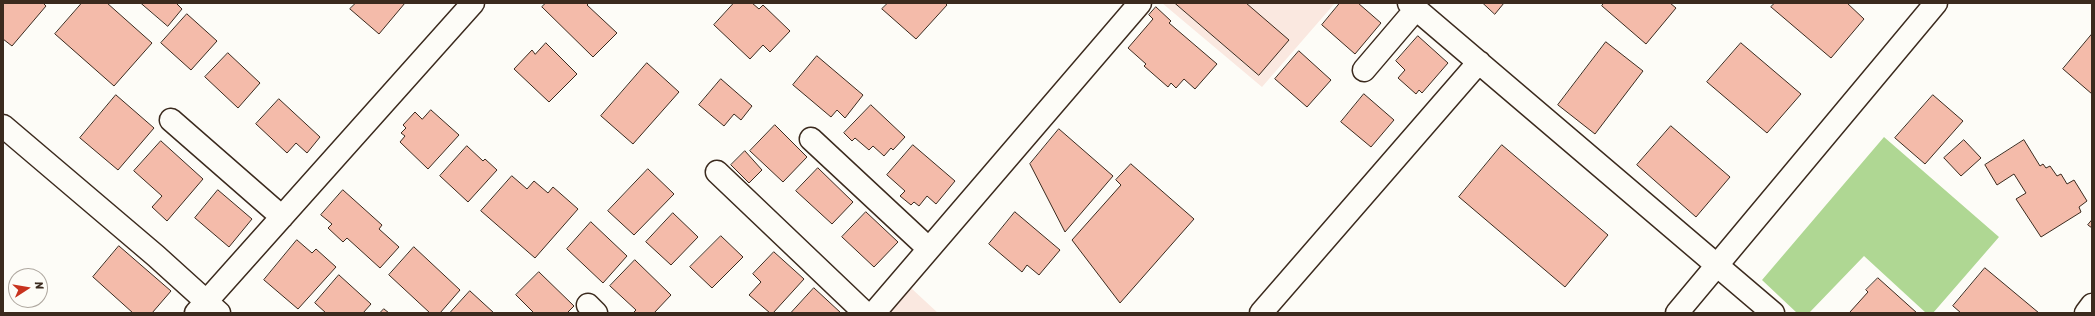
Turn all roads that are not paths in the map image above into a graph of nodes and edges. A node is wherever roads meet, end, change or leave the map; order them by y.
1 (1140, 3) edge
2 (1936, 3) edge
3 (466, 5) edge
4 (1413, 6) edge
5 (1479, 62) junction
6 (1364, 70) dead end
7 (171, 120) dead end
8 (3, 126) edge
9 (811, 139) dead end
10 (717, 172) dead end
11 (282, 217) junction
12 (928, 248) junction
13 (1718, 266) junction
14 (2092, 305) edge
15 (207, 309) edge
16 (865, 313) edge
17 (874, 313) edge
18 (1261, 313) edge
19 (1677, 313) edge
20 (1773, 313) edge
21 (2086, 313) edge

1 - 12 street
2 - 13 street
3 - 11 street
4 - 5 street
4 - 6 street
5 - 13 street
5 - 18 street
7 - 11 street
8 - 15 street
9 - 12 street
10 - 16 street
11 - 15 street
12 - 17 street
13 - 19 street
13 - 20 street
14 - 21 street

